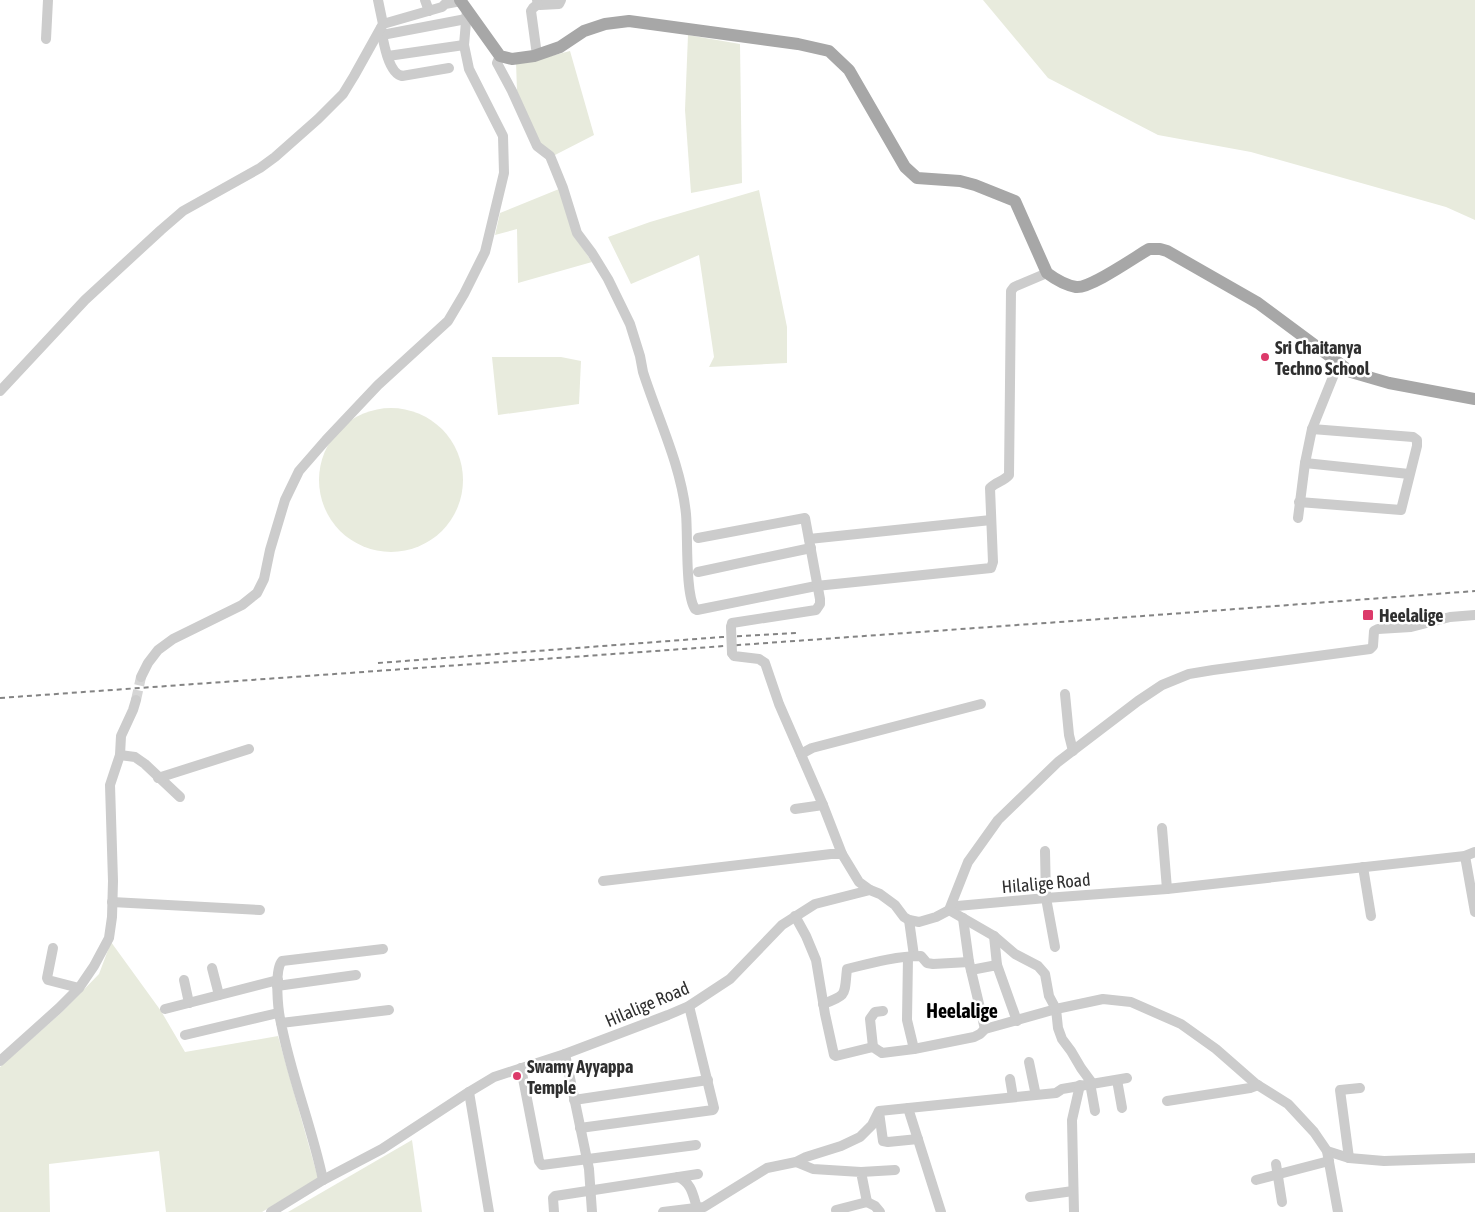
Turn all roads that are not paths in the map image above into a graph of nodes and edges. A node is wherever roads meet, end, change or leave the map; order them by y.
1 (48, 0) edge
2 (378, 0) edge
3 (425, 0) edge
4 (560, 0) edge
5 (537, 2) edge
6 (464, 7) edge
7 (429, 11) junction
8 (382, 29) junction
9 (46, 40) dead end
10 (464, 45) junction
11 (537, 55) junction
12 (388, 56) junction
13 (500, 56) junction
14 (449, 68) dead end
15 (1047, 273) junction
16 (1339, 362) junction
17 (0, 391) edge
18 (1475, 399) edge
19 (1312, 429) junction
20 (1305, 463) junction
21 (1409, 474) junction
22 (1300, 502) junction
23 (1298, 518) dead end
24 (991, 520) junction
25 (698, 538) dead end
26 (810, 544) junction
27 (698, 572) dead end
28 (816, 586) junction
29 (1475, 615) edge
30 (141, 677) tunnel mouth
31 (1065, 694) dead end
32 (136, 700) tunnel mouth
33 (981, 704) dead end
34 (249, 749) dead end
35 (1073, 751) junction
36 (801, 754) junction
37 (120, 755) junction
38 (158, 778) junction
39 (180, 797) dead end
40 (823, 805) junction
41 (796, 809) dead end
42 (1162, 828) dead end
43 (1045, 851) dead end
44 (842, 854) junction
45 (1470, 854) edge
46 (1363, 867) junction
47 (602, 882) dead end
48 (1167, 889) junction
49 (870, 890) junction
50 (1046, 898) junction
51 (112, 902) junction
52 (260, 910) dead end
53 (949, 910) junction
54 (1475, 912) edge
55 (795, 916) junction
56 (1371, 916) dead end
57 (963, 918) junction
58 (909, 920) junction
59 (994, 936) junction
60 (1055, 947) dead end
61 (53, 948) dead end
62 (383, 949) dead end
63 (911, 956) junction
64 (998, 965) junction
65 (970, 966) junction
66 (212, 968) dead end
67 (356, 976) dead end
68 (184, 980) dead end
69 (277, 983) junction
70 (79, 988) junction
71 (218, 996) junction
72 (189, 1003) junction
73 (823, 1004) junction
74 (689, 1006) junction
75 (165, 1009) dead end
76 (1056, 1009) junction
77 (389, 1010) dead end
78 (883, 1011) dead end
79 (280, 1018) junction
80 (1016, 1021) junction
81 (985, 1029) junction
82 (185, 1035) dead end
83 (873, 1047) junction
84 (914, 1049) junction
85 (565, 1054) junction
86 (0, 1061) edge
87 (1029, 1062) dead end
88 (521, 1068) junction
89 (1010, 1079) dead end
90 (708, 1080) junction
91 (1088, 1084) junction
92 (1258, 1085) junction
93 (1360, 1088) dead end
94 (469, 1092) junction
95 (1034, 1095) junction
96 (1013, 1097) junction
97 (574, 1100) junction
98 (1167, 1101) dead end
99 (908, 1108) junction
100 (1122, 1108) dead end
101 (879, 1111) junction
102 (1095, 1111) dead end
103 (580, 1128) junction
104 (918, 1139) junction
105 (696, 1144) dead end
106 (1327, 1151) junction
107 (1349, 1158) junction
108 (1475, 1158) edge
109 (587, 1159) junction
110 (796, 1162) junction
111 (1329, 1162) junction
112 (1276, 1164) dead end
113 (896, 1170) dead end
114 (861, 1172) junction
115 (698, 1174) dead end
116 (1278, 1175) junction
117 (678, 1177) junction
118 (323, 1180) junction
119 (1256, 1180) dead end
120 (591, 1190) junction
121 (1073, 1191) junction
122 (1030, 1197) dead end
123 (867, 1202) junction
124 (1282, 1202) dead end
125 (697, 1208) junction
126 (836, 1210) dead end
127 (271, 1212) edge
128 (489, 1212) edge
129 (554, 1212) edge
130 (592, 1212) edge
131 (663, 1212) edge
132 (880, 1212) edge
133 (941, 1212) edge
134 (1074, 1212) edge
135 (1338, 1212) edge

1 - 9 street
2 - 8 street
3 - 7 street
4 - 5 street
5 - 11 street
6 - 7 street
6 - 8 street
6 - 10 street
6 - 13 main road
7 - 8 street
8 - 12 street
8 - 17 street
10 - 12 street
10 - 30 street
11 - 13 main road
11 - 15 main road
12 - 14 street
13 - 28 street
15 - 16 main road
15 - 24 street
16 - 18 main road
16 - 19 street
19 - 20 street
19 - 21 street
20 - 21 street
20 - 22 street
21 - 22 street
22 - 23 street
24 - 26 street
24 - 28 street
25 - 26 street
26 - 27 street
26 - 28 street
28 - 36 street, bridge
29 - 35 street
31 - 35 street
32 - 37 street
33 - 36 street
34 - 38 street
35 - 53 street
36 - 40 street
37 - 38 street
37 - 51 street
38 - 39 street
40 - 41 street
40 - 44 street
42 - 48 street
43 - 50 street
44 - 47 street
44 - 49 street
45 - 46 street, Hilalige Road
45 - 54 street
46 - 48 street, Hilalige Road
46 - 56 street
48 - 50 street, Hilalige Road
49 - 55 street, Hilalige Road
49 - 58 street
50 - 53 street, Hilalige Road
50 - 60 street
51 - 52 street
51 - 70 street
53 - 57 street
53 - 58 street, Hilalige Road
55 - 73 street
55 - 74 street, Hilalige Road
57 - 59 street
57 - 65 street
58 - 63 street
59 - 64 street
59 - 76 street
61 - 70 street
62 - 69 street
63 - 65 street
63 - 73 street
63 - 84 street
64 - 65 street
64 - 80 street
65 - 81 street
66 - 71 street
67 - 69 street
68 - 72 street
69 - 71 street
69 - 79 street
70 - 86 street
71 - 72 street
72 - 75 street
73 - 83 street
74 - 85 street, Hilalige Road
74 - 90 street
76 - 80 street
76 - 91 street
76 - 92 street
77 - 79 street
78 - 83 street
79 - 82 street
79 - 118 street
80 - 81 street
81 - 84 street
83 - 84 street
85 - 88 street, Hilalige Road
85 - 97 street
87 - 95 street
88 - 94 street, Hilalige Road
88 - 109 street
89 - 96 street
90 - 97 street
90 - 103 street
91 - 95 street
91 - 100 street
91 - 102 street
91 - 121 street
92 - 98 street
92 - 106 street
93 - 107 street
94 - 118 street, Hilalige Road
94 - 128 street
95 - 96 street
96 - 99 street
97 - 103 street
99 - 101 street
99 - 104 street
101 - 104 street
101 - 110 street
103 - 109 street
104 - 133 street
105 - 109 street
106 - 107 street
106 - 111 street
107 - 108 street
109 - 120 street
110 - 114 street
110 - 125 street
111 - 116 street
111 - 135 street
112 - 116 street
113 - 114 street
114 - 123 street
115 - 117 street
116 - 119 street
116 - 124 street
117 - 120 street
117 - 125 street
118 - 127 street, Hilalige Road
120 - 129 street
120 - 130 street
121 - 122 street
121 - 134 street
123 - 126 street
123 - 132 street
125 - 131 street

